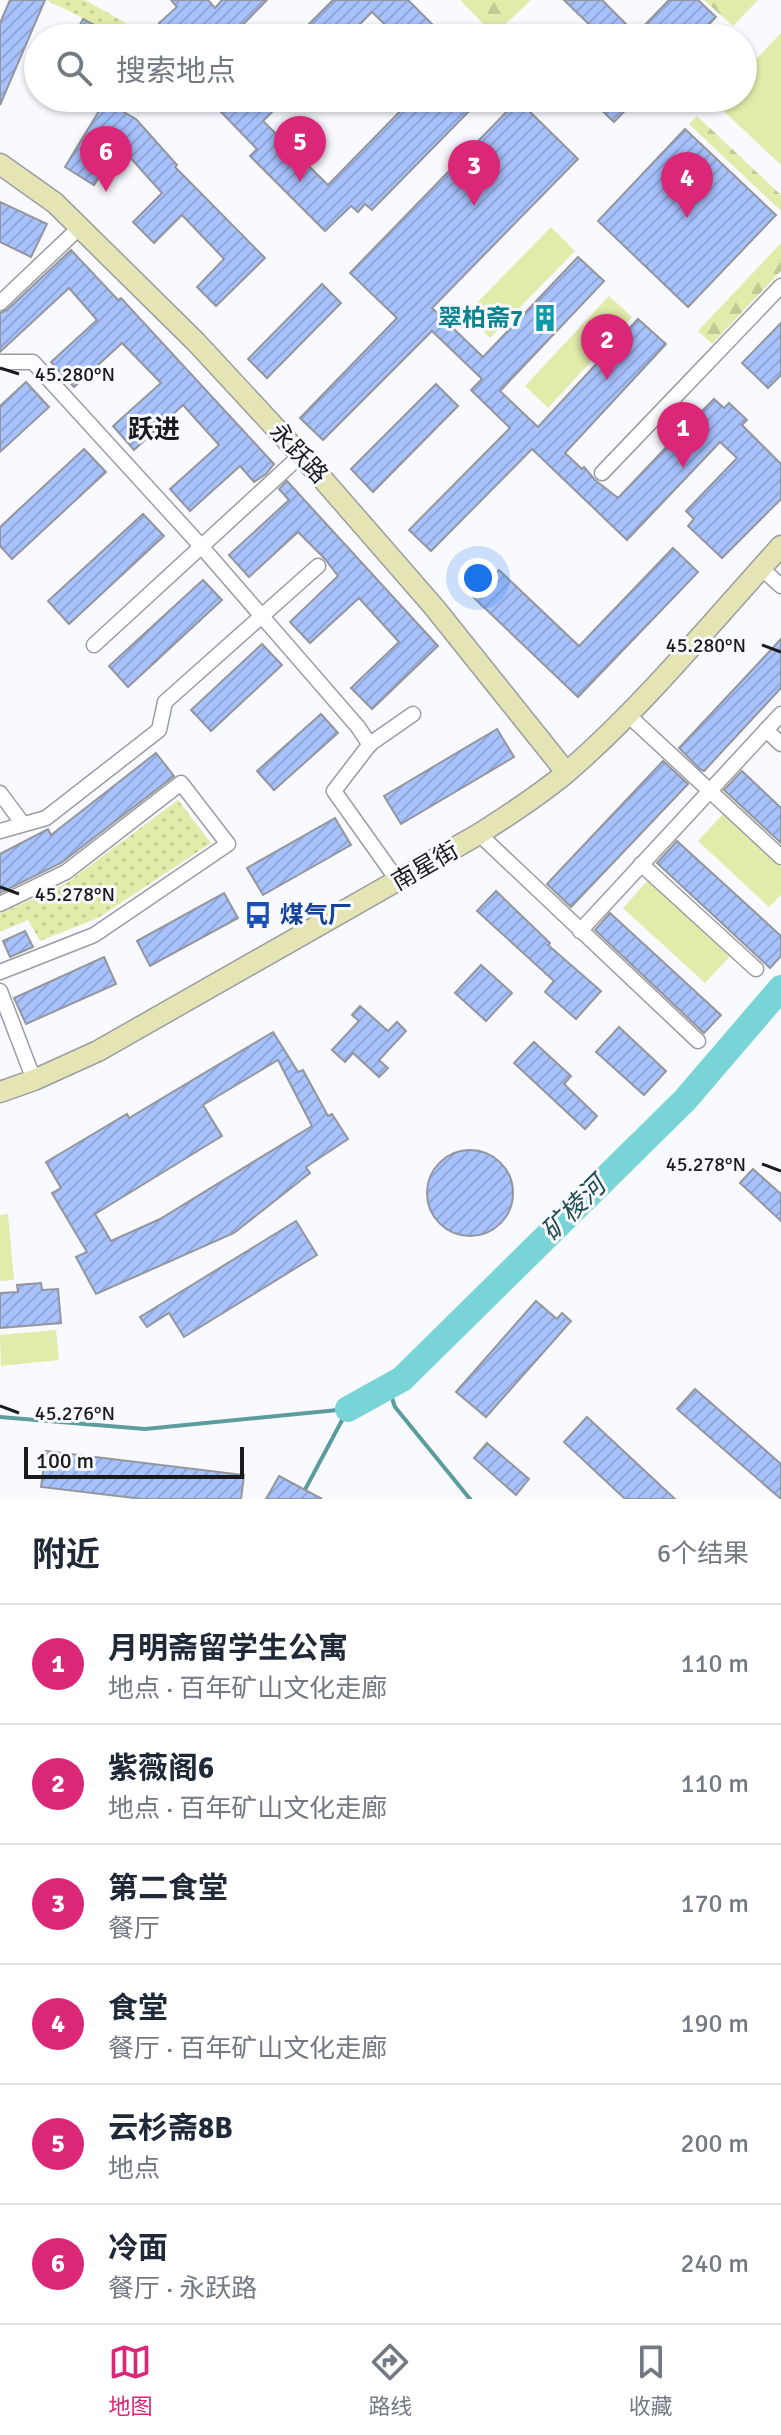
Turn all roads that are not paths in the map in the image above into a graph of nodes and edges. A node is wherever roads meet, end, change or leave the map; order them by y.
1 (0, 164) edge
2 (80, 227) junction
3 (781, 286) edge
4 (0, 303) edge
5 (0, 362) edge
6 (301, 455) junction
7 (602, 473) dead end
8 (201, 546) junction
9 (781, 546) edge
10 (318, 566) dead end
11 (761, 568) junction
12 (781, 586) edge
13 (262, 616) junction
14 (94, 645) dead end
15 (413, 714) dead end
16 (627, 714) junction
17 (781, 714) edge
18 (766, 730) junction
19 (781, 744) edge
20 (370, 745) junction
21 (566, 772) junction
22 (710, 790) junction
23 (0, 793) edge
24 (23, 824) junction
25 (0, 831) edge
26 (479, 834) junction
27 (781, 857) edge
28 (641, 864) junction
29 (398, 881) junction
30 (0, 904) edge
31 (580, 931) junction
32 (756, 969) dead end
33 (0, 972) edge
34 (0, 991) edge
35 (698, 1041) dead end
36 (34, 1080) junction
37 (0, 1092) edge

1 - 2 street, 永跃路
2 - 4 street
2 - 6 street, 永跃路
3 - 7 street
5 - 8 street
6 - 8 street
6 - 21 street, 永跃路
8 - 13 street
8 - 14 street
9 - 11 street, 南星街
10 - 13 street
11 - 12 street
11 - 16 street, 南星街
13 - 20 street
13 - 24 street
15 - 20 street
16 - 21 street, 南星街
16 - 22 street
17 - 18 street
18 - 19 street
18 - 22 street
20 - 29 street
21 - 26 street, 南星街
22 - 27 street
22 - 28 street
23 - 24 street
24 - 25 street
26 - 29 street, 南星街
26 - 31 street
28 - 31 street
28 - 32 street
29 - 36 street, 南星街
30 - 33 street
31 - 35 street
34 - 36 street
36 - 37 street, 南星街

